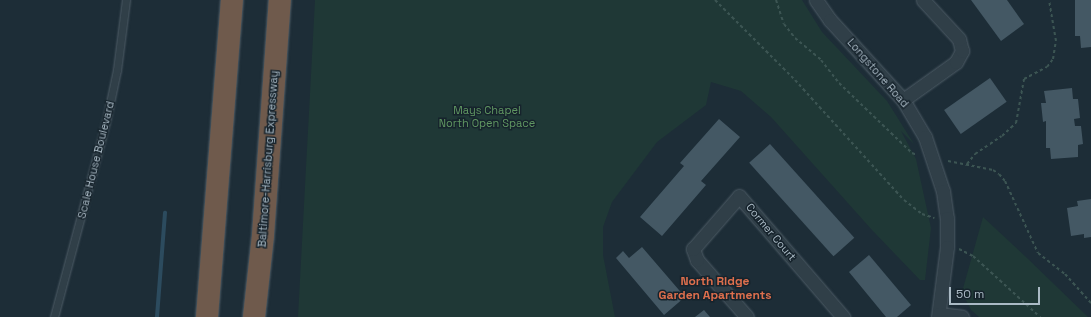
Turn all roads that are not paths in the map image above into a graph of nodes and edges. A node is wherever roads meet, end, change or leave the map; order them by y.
1 (126, 0) edge
2 (232, 0) edge
3 (280, 0) edge
4 (816, 0) edge
5 (923, 0) edge
6 (903, 100) junction
7 (939, 316) edge
8 (54, 317) edge
9 (207, 317) edge
10 (254, 317) edge
11 (747, 317) edge
12 (843, 317) edge
13 (962, 317) edge

1 - 8 lane, Scale House Boulevard
2 - 9 highway
3 - 10 highway, Baltimore-Harrisburg Expressway
4 - 6 street, Longstone Road
5 - 6 street
6 - 7 street, Longstone Road
7 - 13 street
11 - 12 street, Cormer Court

